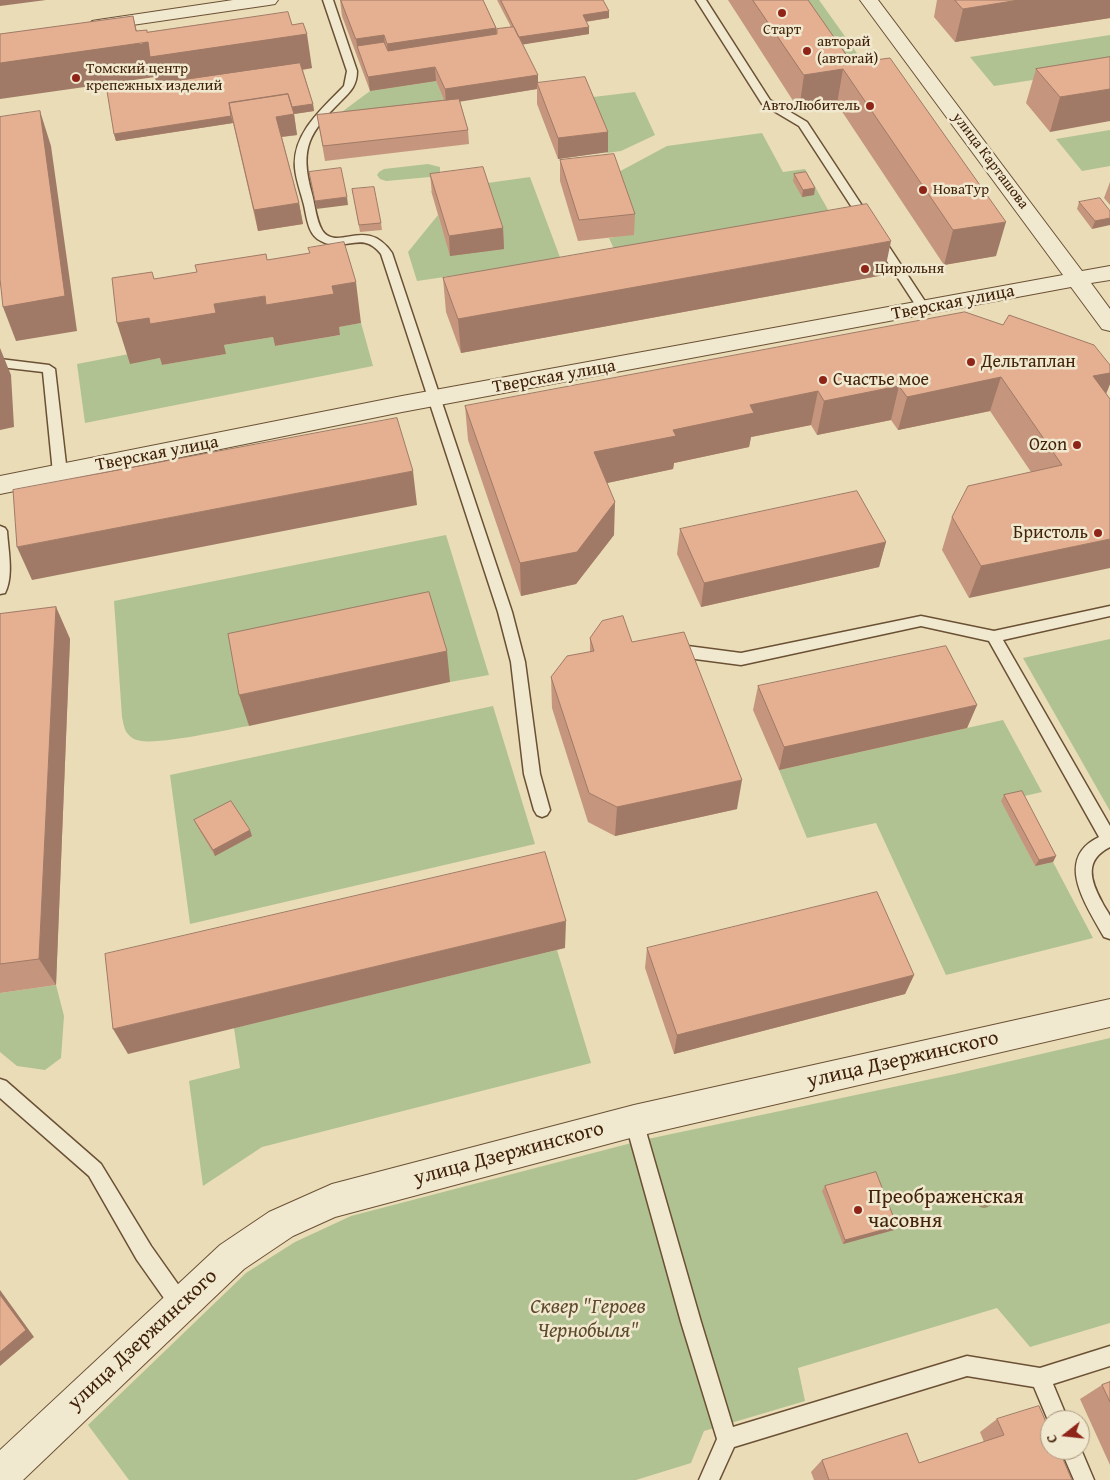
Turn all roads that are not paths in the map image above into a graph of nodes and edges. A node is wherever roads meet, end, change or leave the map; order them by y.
1 (328, 0) edge
2 (701, 0) edge
3 (869, 0) edge
4 (258, 1) edge
5 (78, 27) edge
6 (1110, 273) edge
7 (1078, 280) junction
8 (924, 309) junction
9 (1110, 324) edge
10 (0, 363) edge
11 (434, 398) junction
12 (60, 473) junction
13 (0, 485) edge
14 (0, 531) edge
15 (0, 589) edge
16 (1110, 611) edge
17 (994, 636) junction
18 (662, 654) edge
19 (542, 810) dead end
20 (1110, 839) edge
21 (1110, 932) edge
22 (1110, 1013) edge
23 (0, 1087) edge
24 (634, 1121) junction
25 (180, 1304) junction
26 (1110, 1356) edge
27 (1040, 1378) junction
28 (1054, 1410) edge
29 (727, 1439) junction
30 (1075, 1460) edge
31 (0, 1476) edge
32 (710, 1480) edge
33 (1084, 1480) edge

1 - 11 lane
2 - 8 lane
3 - 7 street, улица Карташова
4 - 5 street
6 - 7 street, Тверская улица
7 - 8 street, Тверская улица
7 - 9 street, улица Карташова
8 - 11 street, Тверская улица
10 - 12 lane
11 - 12 street, Тверская улица
11 - 19 lane
12 - 13 street, Тверская улица
14 - 15 lane
16 - 17 lane
17 - 18 lane
17 - 20 lane
20 - 21 lane
22 - 24 street, улица Дзержинского
23 - 25 lane
24 - 25 street, улица Дзержинского
24 - 29 lane
25 - 31 street, улица Дзержинского
26 - 27 lane
27 - 28 lane
27 - 29 lane
29 - 32 lane
30 - 33 lane

